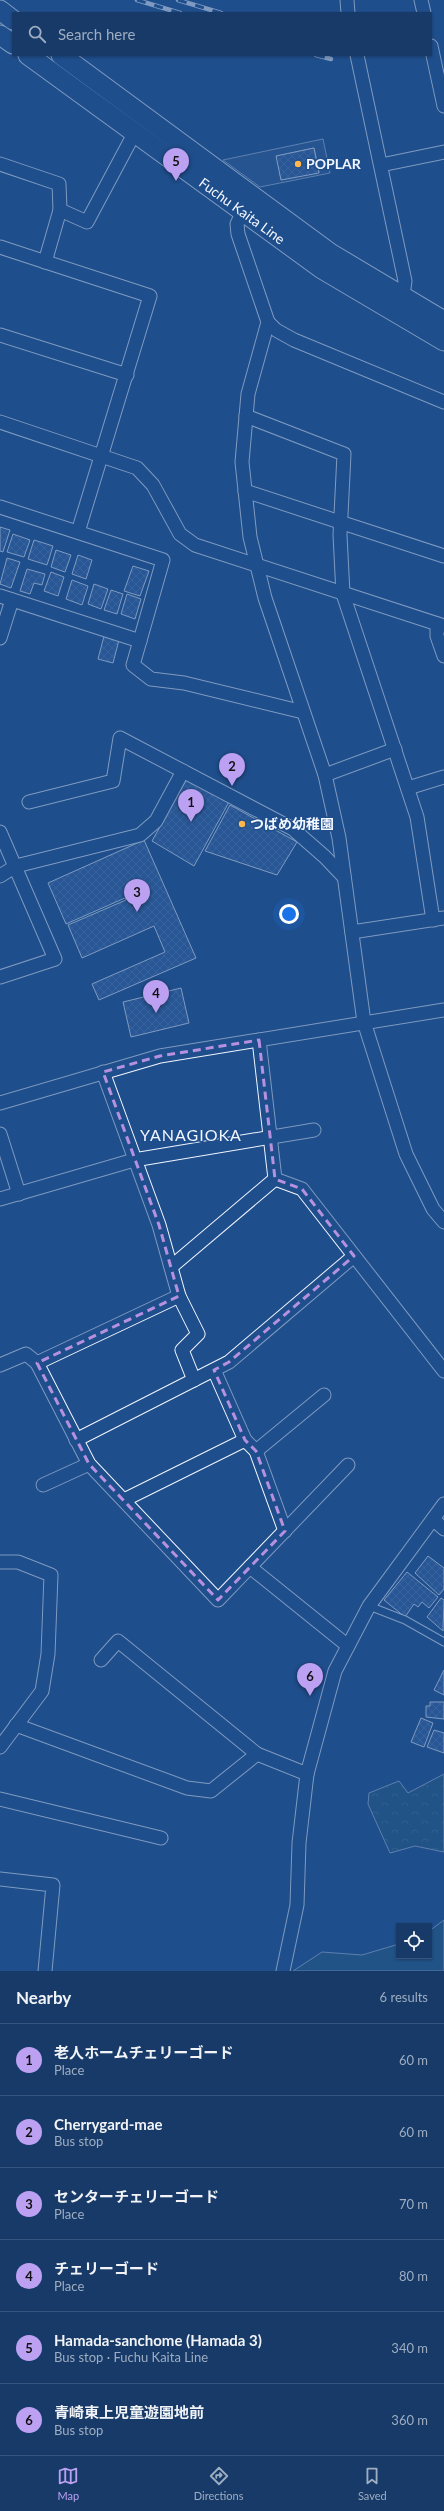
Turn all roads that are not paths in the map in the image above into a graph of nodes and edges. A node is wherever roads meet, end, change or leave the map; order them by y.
1 (347, 0) edge
2 (421, 0) edge
3 (0, 10) edge
4 (348, 12) edge
5 (424, 12) edge
6 (12, 19) edge
7 (432, 51) edge
8 (29, 56) edge
9 (62, 56) edge
10 (357, 56) edge
11 (444, 106) edge
12 (135, 132) junction
13 (444, 152) edge
14 (0, 164) edge
15 (381, 165) junction
16 (247, 203) junction
17 (60, 210) junction
18 (0, 247) edge
19 (45, 262) junction
20 (403, 296) junction
21 (444, 321) edge
22 (268, 322) junction
23 (0, 335) edge
24 (444, 341) edge
25 (127, 375) junction
26 (444, 402) edge
27 (246, 416) junction
28 (0, 422) edge
29 (102, 455) junction
30 (245, 491) junction
31 (0, 507) edge
32 (340, 521) junction
33 (78, 532) junction
34 (444, 556) edge
35 (257, 566) junction
36 (343, 594) junction
37 (6, 598) edge
38 (440, 625) edge
39 (0, 638) edge
40 (140, 641) junction
41 (444, 656) edge
42 (303, 712) junction
43 (395, 749) junction
44 (183, 771) junction
45 (325, 775) junction
46 (444, 776) edge
47 (408, 788) junction
48 (29, 802) dead end
49 (0, 832) edge
50 (16, 866) junction
51 (0, 876) edge
52 (344, 877) junction
53 (439, 919) edge
54 (352, 932) junction
55 (0, 977) edge
56 (444, 1010) edge
57 (364, 1022) junction
58 (259, 1040) junction
59 (103, 1072) junction
60 (0, 1103) edge
61 (314, 1130) dead end
62 (0, 1134) edge
63 (271, 1136) junction
64 (134, 1160) junction
65 (275, 1179) junction
66 (19, 1194) junction
67 (0, 1199) edge
68 (444, 1222) edge
69 (354, 1256) junction
70 (171, 1267) junction
71 (180, 1296) junction
72 (37, 1363) junction
73 (0, 1365) edge
74 (214, 1370) junction
75 (444, 1371) edge
76 (194, 1380) junction
77 (324, 1395) dead end
78 (76, 1440) junction
79 (244, 1440) junction
80 (256, 1451) junction
81 (89, 1464) junction
82 (348, 1465) dead end
83 (44, 1485) dead end
84 (124, 1500) junction
85 (444, 1504) edge
86 (433, 1519) junction
87 (444, 1529) edge
88 (285, 1531) junction
89 (0, 1562) edge
90 (250, 1567) junction
91 (369, 1606) junction
92 (444, 1642) edge
93 (348, 1646) junction
94 (101, 1660) dead end
95 (16, 1725) junction
96 (0, 1747) edge
97 (257, 1754) junction
98 (307, 1774) junction
99 (0, 1799) edge
100 (161, 1838) dead end
101 (0, 1879) edge
102 (45, 1971) edge
103 (283, 1971) edge

1 - 4 street
2 - 5 street
3 - 6 main road
7 - 11 street
8 - 12 main road, Fuchu Kaita Line
9 - 16 main road, Fuchu Kaita Line
10 - 15 street
12 - 16 main road, Fuchu Kaita Line
12 - 17 street
13 - 15 street
14 - 17 street
15 - 20 street
16 - 20 main road, Fuchu Kaita Line
16 - 22 street
16 - 24 main road, Fuchu Kaita Line
17 - 19 street
18 - 19 street
19 - 25 street
20 - 21 main road, Fuchu Kaita Line
22 - 26 street
22 - 27 street
23 - 25 street
25 - 29 street
27 - 30 street
27 - 32 street
28 - 29 street
29 - 33 street
29 - 35 street
30 - 32 street
30 - 35 street
31 - 33 street
32 - 34 street
32 - 36 street
33 - 40 street
35 - 36 street
35 - 42 street
36 - 38 street
36 - 43 street
37 - 39 street
37 - 40 street
38 - 41 street
40 - 42 street
42 - 45 street
43 - 45 street
43 - 47 street
44 - 48 street
44 - 50 street
44 - 52 street
45 - 52 street
46 - 47 street
47 - 53 street
49 - 50 street
50 - 51 street
50 - 55 street
52 - 54 street
53 - 54 street
54 - 57 street
56 - 57 street
57 - 58 street
57 - 68 street
58 - 59 street
58 - 63 street
59 - 60 street
59 - 64 street
61 - 63 street
62 - 66 street
63 - 64 street
63 - 65 street
64 - 66 street
64 - 70 street
65 - 69 street
65 - 70 street
66 - 67 street
69 - 74 street
69 - 75 street
70 - 71 street
71 - 72 street
71 - 76 street
72 - 73 street
72 - 78 street
74 - 76 street
74 - 79 street
76 - 78 street
77 - 80 street
78 - 81 street
79 - 80 street
79 - 84 street
80 - 88 street
81 - 83 street
81 - 84 street
82 - 88 street
84 - 90 street
85 - 86 street
86 - 87 street
86 - 91 street
88 - 90 street
89 - 95 street
90 - 93 street
91 - 92 lane
91 - 93 street
93 - 98 street
94 - 97 street
95 - 96 street
95 - 97 street
97 - 98 street
98 - 103 street
99 - 100 street
101 - 102 street

